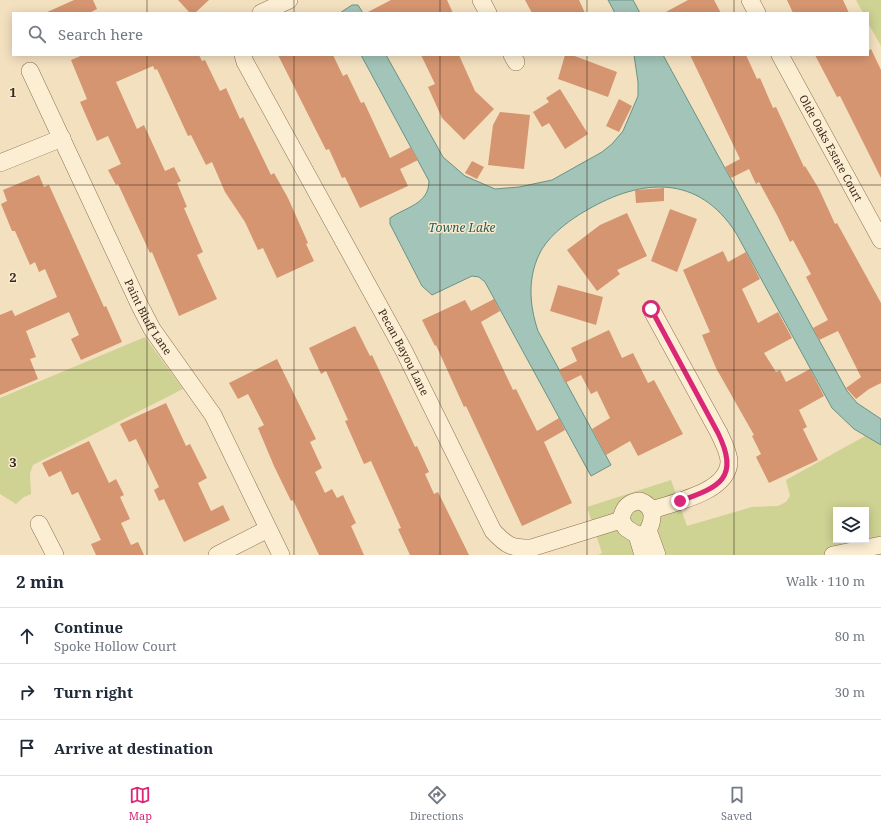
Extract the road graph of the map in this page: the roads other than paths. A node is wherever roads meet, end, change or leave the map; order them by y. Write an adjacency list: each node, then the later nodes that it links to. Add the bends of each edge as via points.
1 (289, 0): 4 (street)
2 (481, 0): 5 (street)
3 (750, 0): 6 (street)
4 (263, 12)
5 (487, 12)
6 (756, 12)
7 (243, 56): 15 (street, Pecan Bayou Lane, via 404,351 493,531 505,544 516,548 531,548)
8 (781, 56): 12 (street, Olde Oaks Estate Court)
9 (30, 71): 10 (street, Paint Bluff Lane)
10 (62, 138): 11 (street); 17 (street, Paint Bluff Lane, via 152,329 213,415)
11 (0, 163)
12 (881, 240)
13 (651, 309): 14 (street, via 726,449 729,462 726,474 716,486)
14 (652, 510): 15 (street, via 648,504 633,502 626,506); 18 (street, via 652,520)
15 (621, 520): 18 (street, via 626,528)
16 (39, 524): 20 (street)
17 (268, 529): 21 (street); 22 (street, Paint Bluff Lane)
18 (642, 533): 23 (street); 24 (street)
19 (881, 545): 25 (street)
20 (55, 555)
21 (217, 555)
22 (281, 555)
23 (643, 555)
24 (657, 555)
25 (833, 555)

